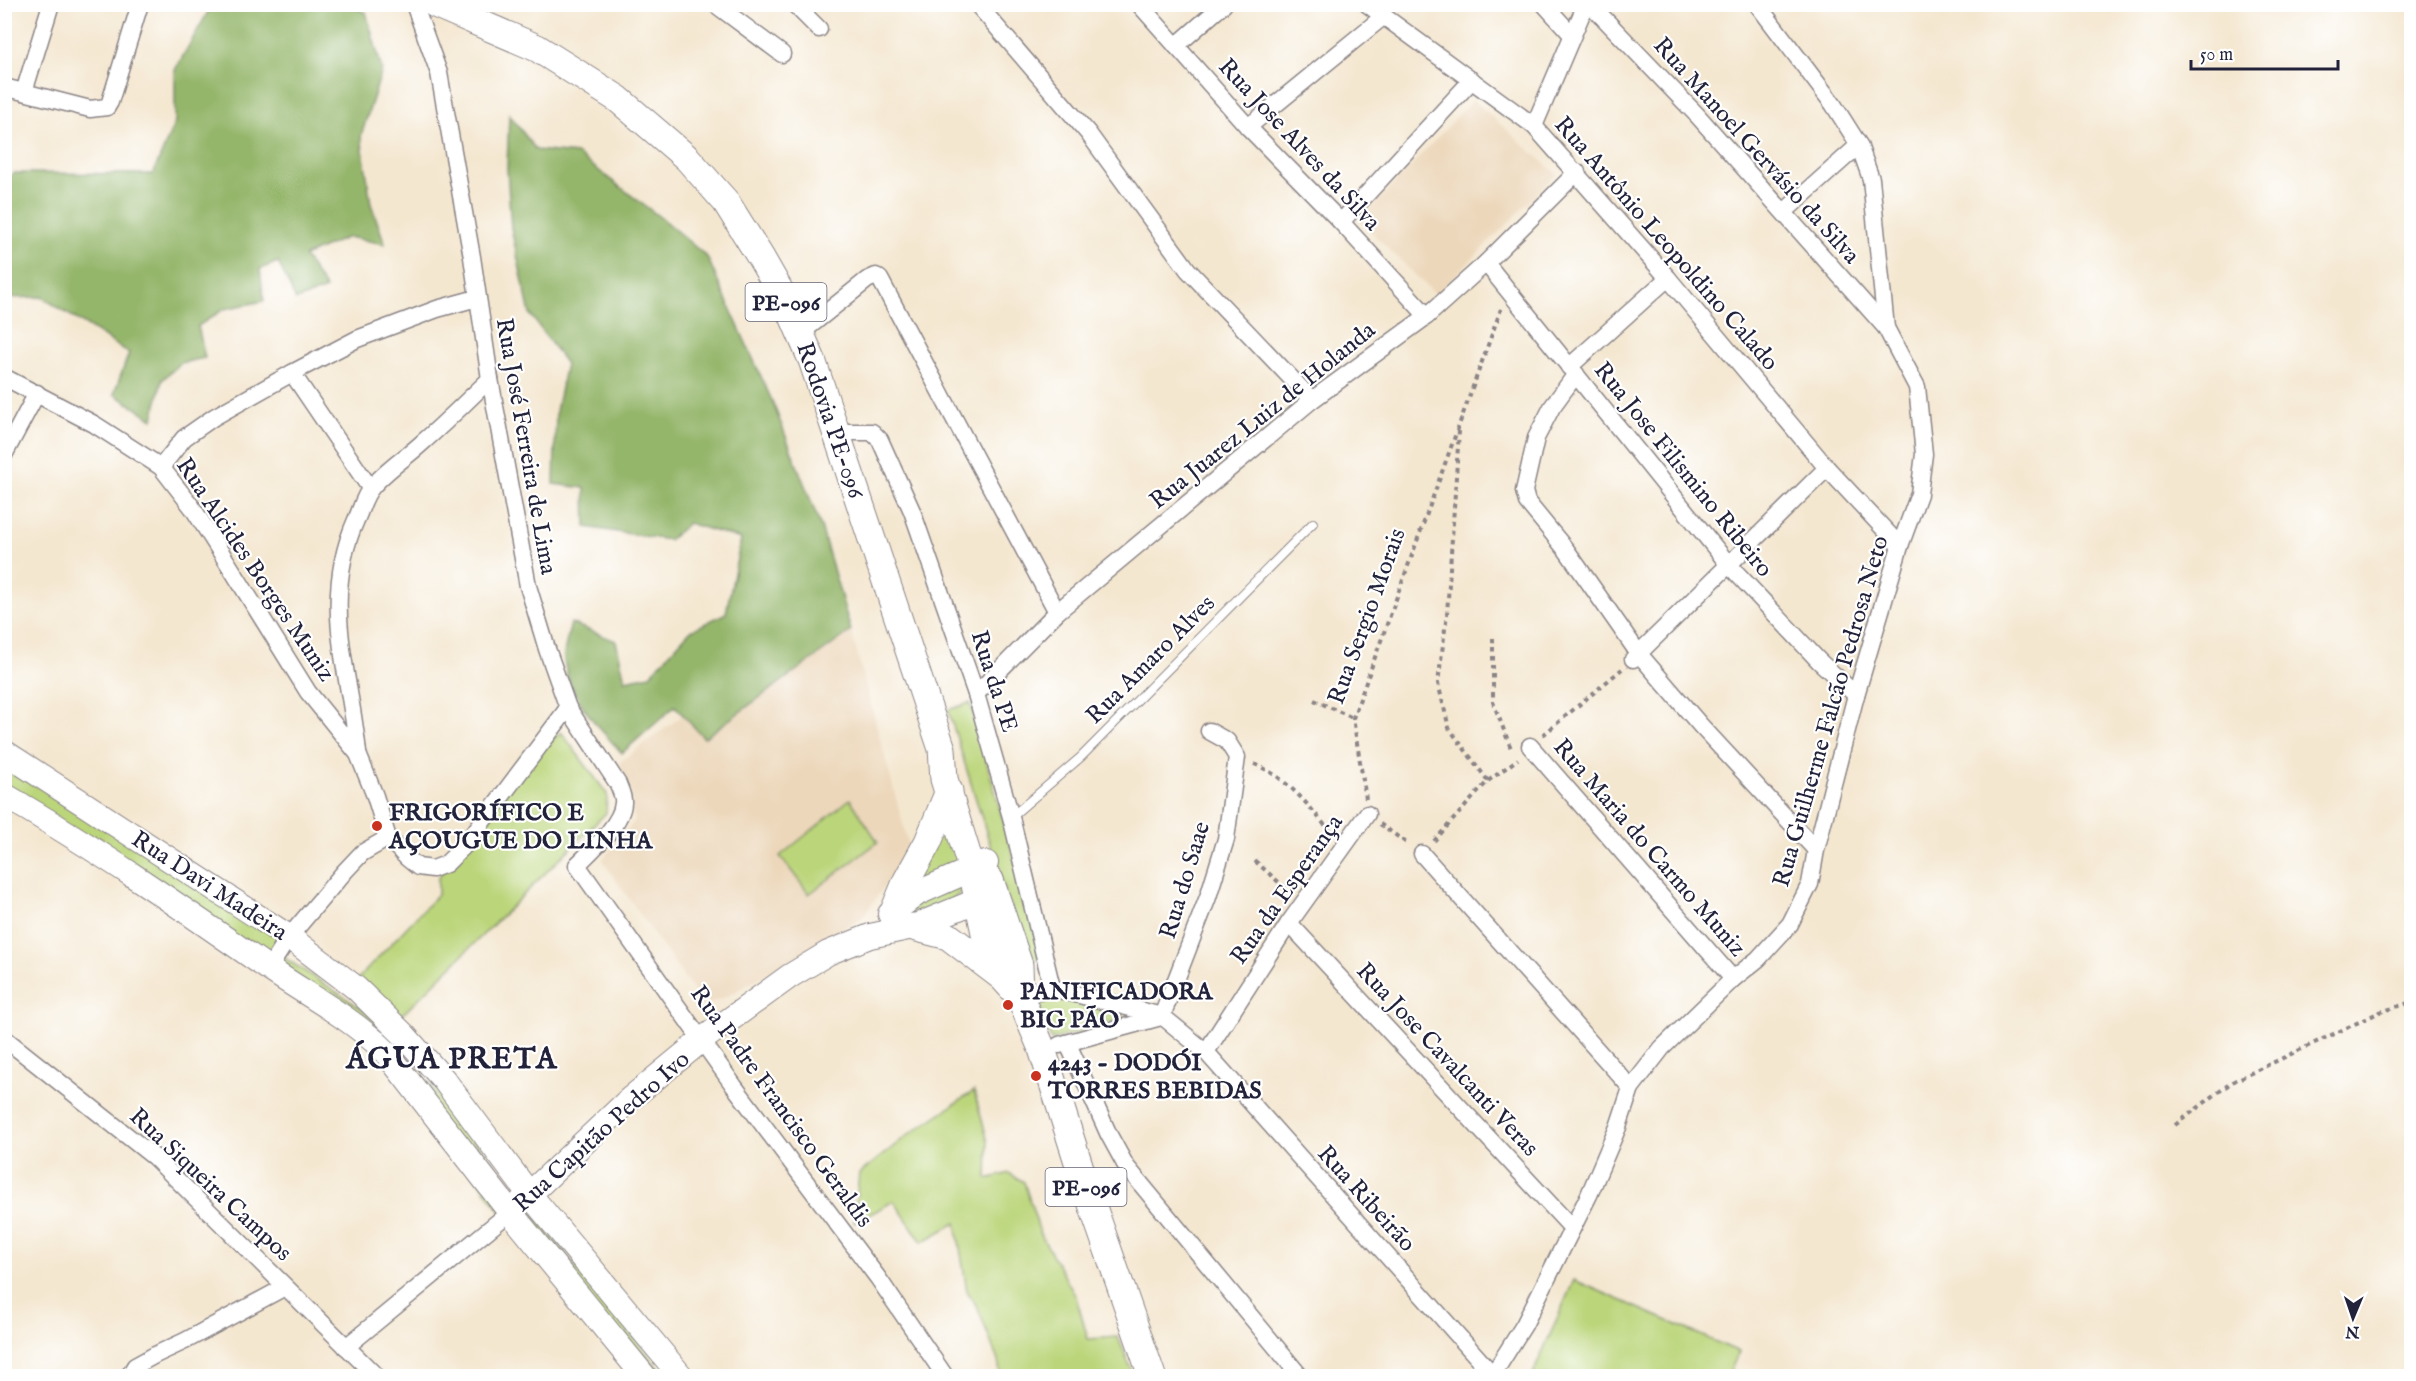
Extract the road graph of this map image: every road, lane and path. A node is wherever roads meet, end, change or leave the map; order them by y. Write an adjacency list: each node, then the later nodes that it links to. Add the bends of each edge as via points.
1 (51, 4): 21 (street)
2 (140, 4): 21 (street, via 110,102 102,109)
3 (414, 4): 31 (street, Rua José Ferreira de Lima, via 439,73)
4 (435, 4): 34 (main road, Rodovia PE-096 / PE-096, via 537,48 618,99 687,158 726,202)
5 (715, 4): 18 (street)
6 (794, 4): 15 (street)
7 (977, 4): 40 (street, via 1088,133 1188,270)
8 (1139, 4): 17 (street, Rua Jose Alves da Silva)
9 (1224, 4): 17 (street)
10 (1367, 4): 14 (street, Rua Antônio Leopoldino Calado)
11 (1544, 4): 16 (street)
12 (1588, 4): 16 (street); 26 (street, Rua Manoel Gervásio da Silva, via 1697,115)
13 (1757, 4): 24 (street, Rua Guilherme Falcão Pedrosa Neto)
14 (1384, 16): 19 (street, Rua Antônio Leopoldino Calado); 23 (street)
15 (819, 29)
16 (1572, 35): 22 (street)
17 (1176, 46): 23 (street, Rua Jose Alves da Silva)
18 (782, 54)
19 (1472, 80): 22 (street, Rua Antônio Leopoldino Calado); 27 (street)
20 (4, 87): 21 (street)
21 (24, 92)
22 (1534, 126): 25 (street, Rua Antônio Leopoldino Calado)
23 (1248, 127): 27 (street, Rua Jose Alves da Silva)
24 (1859, 145): 26 (street); 33 (street, Rua Guilherme Falcão Pedrosa Neto, via 1871,178)
25 (1577, 172): 28 (street, Rua Juarez Luiz de Holanda); 29 (street, Rua Antônio Leopoldino Calado)
26 (1784, 212): 33 (street, Rua Manoel Gervásio da Silva)
27 (1341, 222): 32 (street, Rua Jose Alves da Silva)
28 (1486, 263): 30 (street, Rua Jose Filismino Ribeiro); 32 (street, Rua Juarez Luiz de Holanda)
29 (1668, 278): 35 (street); 45 (street, Rua Antônio Leopoldino Calado)
30 (1500, 281): 35 (street, Rua Jose Filismino Ribeiro); 41 (path, Rua Sergio Morais, via 1501,312)
31 (477, 298): 36 (street, via 357,339); 38 (street, Rua José Ferreira de Lima)
32 (1427, 316): 40 (street, Rua Juarez Luiz de Holanda)
33 (1886, 328): 48 (street, Rua Guilherme Falcão Pedrosa Neto, via 1917,387 1924,454 1919,494)
34 (801, 333): 42 (main road, Rodovia PE-096 / PE-096); 50 (street, via 867,280 876,276 880,279)
35 (1572, 370): 49 (street, Rua Jose Filismino Ribeiro); 52 (street, via 1536,438 1524,491 1527,502 1567,551)
36 (292, 373): 44 (street, via 184,438); 46 (street)
37 (4, 377): 39 (street, Rua Alcides Borges Muniz)
38 (490, 380): 46 (street); 56 (street, Rua José Ferreira de Lima, via 528,586)
39 (37, 393): 43 (street); 44 (street, Rua Alcides Borges Muniz)
40 (1312, 400): 50 (street, Rua Juarez Luiz de Holanda)
41 (1460, 427): 57 (path, Rua Sergio Morais); 65 (path, via 1447,614 1438,683 1449,728)
42 (837, 432): 53 (street, Rua da PE, via 872,432 880,440 912,511); 60 (main road, Rodovia PE-096 / PE-096)
43 (4, 455)
44 (161, 467): 62 (street, Rua Alcides Borges Muniz, via 192,507 308,692)
45 (1827, 468): 48 (street, Rua Antônio Leopoldino Calado); 49 (street)
46 (370, 488): 62 (street, via 352,529 337,590)
47 (1313, 523): 69 (lane, Rua Amaro Alves, via 1081,757)
48 (1900, 546): 54 (street, Rua Guilherme Falcão Pedrosa Neto)
49 (1729, 565): 52 (street); 54 (street, Rua Jose Filismino Ribeiro)
50 (1057, 612): 53 (street, Rua Juarez Luiz de Holanda)
51 (1493, 638): 64 (path, via 1493,702)
52 (1636, 656): 72 (street)
53 (976, 694): 69 (street, Rua da PE)
54 (1856, 695): 72 (street, Rua Guilherme Falcão Pedrosa Neto)
55 (1314, 700): 57 (path)
56 (568, 708): 70 (street, via 447,864 433,869 418,867); 75 (street, Rua José Ferreira de Lima, via 618,784 623,805 605,836)
57 (1353, 718): 68 (path, Rua Sergio Morais)
58 (1209, 731): 63 (street, via 1227,741)
59 (1530, 746): 83 (street, Rua Maria do Carmo Muniz)
60 (942, 749): 66 (main road, PE-096); 76 (main road, PE-096, via 963,774)
61 (4, 752): 81 (main road, Rua Davi Madeira)
62 (358, 754): 70 (street)
63 (1237, 758): 71 (path, via 1267,769 1308,805); 87 (street, Rua do Saae, via 1226,839)
64 (1516, 762)
65 (1488, 781)
66 (949, 791): 76 (main road, PE-096); 79 (main road, via 907,880)
67 (4, 795): 82 (main road, Rua Davi Madeira, via 160,891)
68 (1368, 814): 71 (street, Rua da Esperança); 73 (path)
69 (1011, 817): 85 (street, Rua da PE)
70 (388, 838): 81 (street, via 362,853)
71 (1344, 848): 78 (street, Rua da Esperança)
72 (1816, 850): 83 (street, Rua Guilherme Falcão Pedrosa Neto, via 1810,884 1790,924)
73 (1422, 854): 92 (street)
74 (1255, 861): 78 (path)
75 (577, 865): 89 (street, Rua Padre Francisco Geraldis)
76 (979, 866): 77 (main road, PE-096); 79 (main road, Rua Capitão Pedro Ivo, via 928,887)
77 (985, 896): 79 (main road, Rua Capitão Pedro Ivo); 84 (main road, PE-096, via 985,933)
78 (1303, 903): 80 (street, Rua da Esperança)
79 (904, 918): 84 (main road, via 948,936); 89 (main road, Rua Capitão Pedro Ivo, via 828,953)
80 (1289, 923): 91 (street, Rua da Esperança); 96 (street, Rua Jose Cavalcanti Veras)
81 (289, 937): 82 (street); 94 (main road, Rua Davi Madeira, via 356,988 404,1034 444,1080)
82 (269, 968): 95 (main road, Rua Davi Madeira, via 366,1032 384,1050)
83 (1733, 979): 92 (street, Rua Guilherme Falcão Pedrosa Neto, via 1662,1048)
84 (1012, 988): 85 (street); 90 (main road, PE-096)
85 (1052, 988): 87 (street)
86 (2412, 1002): 93 (path, via 2380,1012 2232,1082)
87 (1162, 1016): 90 (street); 91 (street, Rua Ribeirão)
88 (4, 1038): 97 (street, Rua Siqueira Campos, via 154,1157)
89 (703, 1039): 94 (main road, Rua Capitão Pedro Ivo, via 630,1099); 105 (street, Rua Padre Francisco Geraldis, via 878,1278)
90 (1055, 1046): 99 (main road, PE-096, via 1086,1187); 106 (street, via 1126,1166)
91 (1206, 1052): 100 (street, Rua Ribeirão)
92 (1631, 1088): 96 (street, Rua Guilherme Falcão Pedrosa Neto, via 1610,1146)
93 (2175, 1125)
94 (530, 1195): 95 (main road, Rua Capitão Pedro Ivo); 104 (main road, Rua Davi Madeira)
95 (510, 1212): 98 (street, Rua Capitão Pedro Ivo); 103 (main road, Rua Davi Madeira)
96 (1572, 1228): 100 (street, Rua Guilherme Falcão Pedrosa Neto, via 1524,1325)
97 (285, 1287): 98 (street, Rua Siqueira Campos); 101 (street, via 135,1366)
98 (346, 1347): 102 (street, Rua Siqueira Campos)
99 (1153, 1374)
100 (1492, 1376)
101 (129, 1377)
102 (376, 1377)
103 (644, 1377)
104 (681, 1377)
105 (945, 1377)
106 (1300, 1377)

